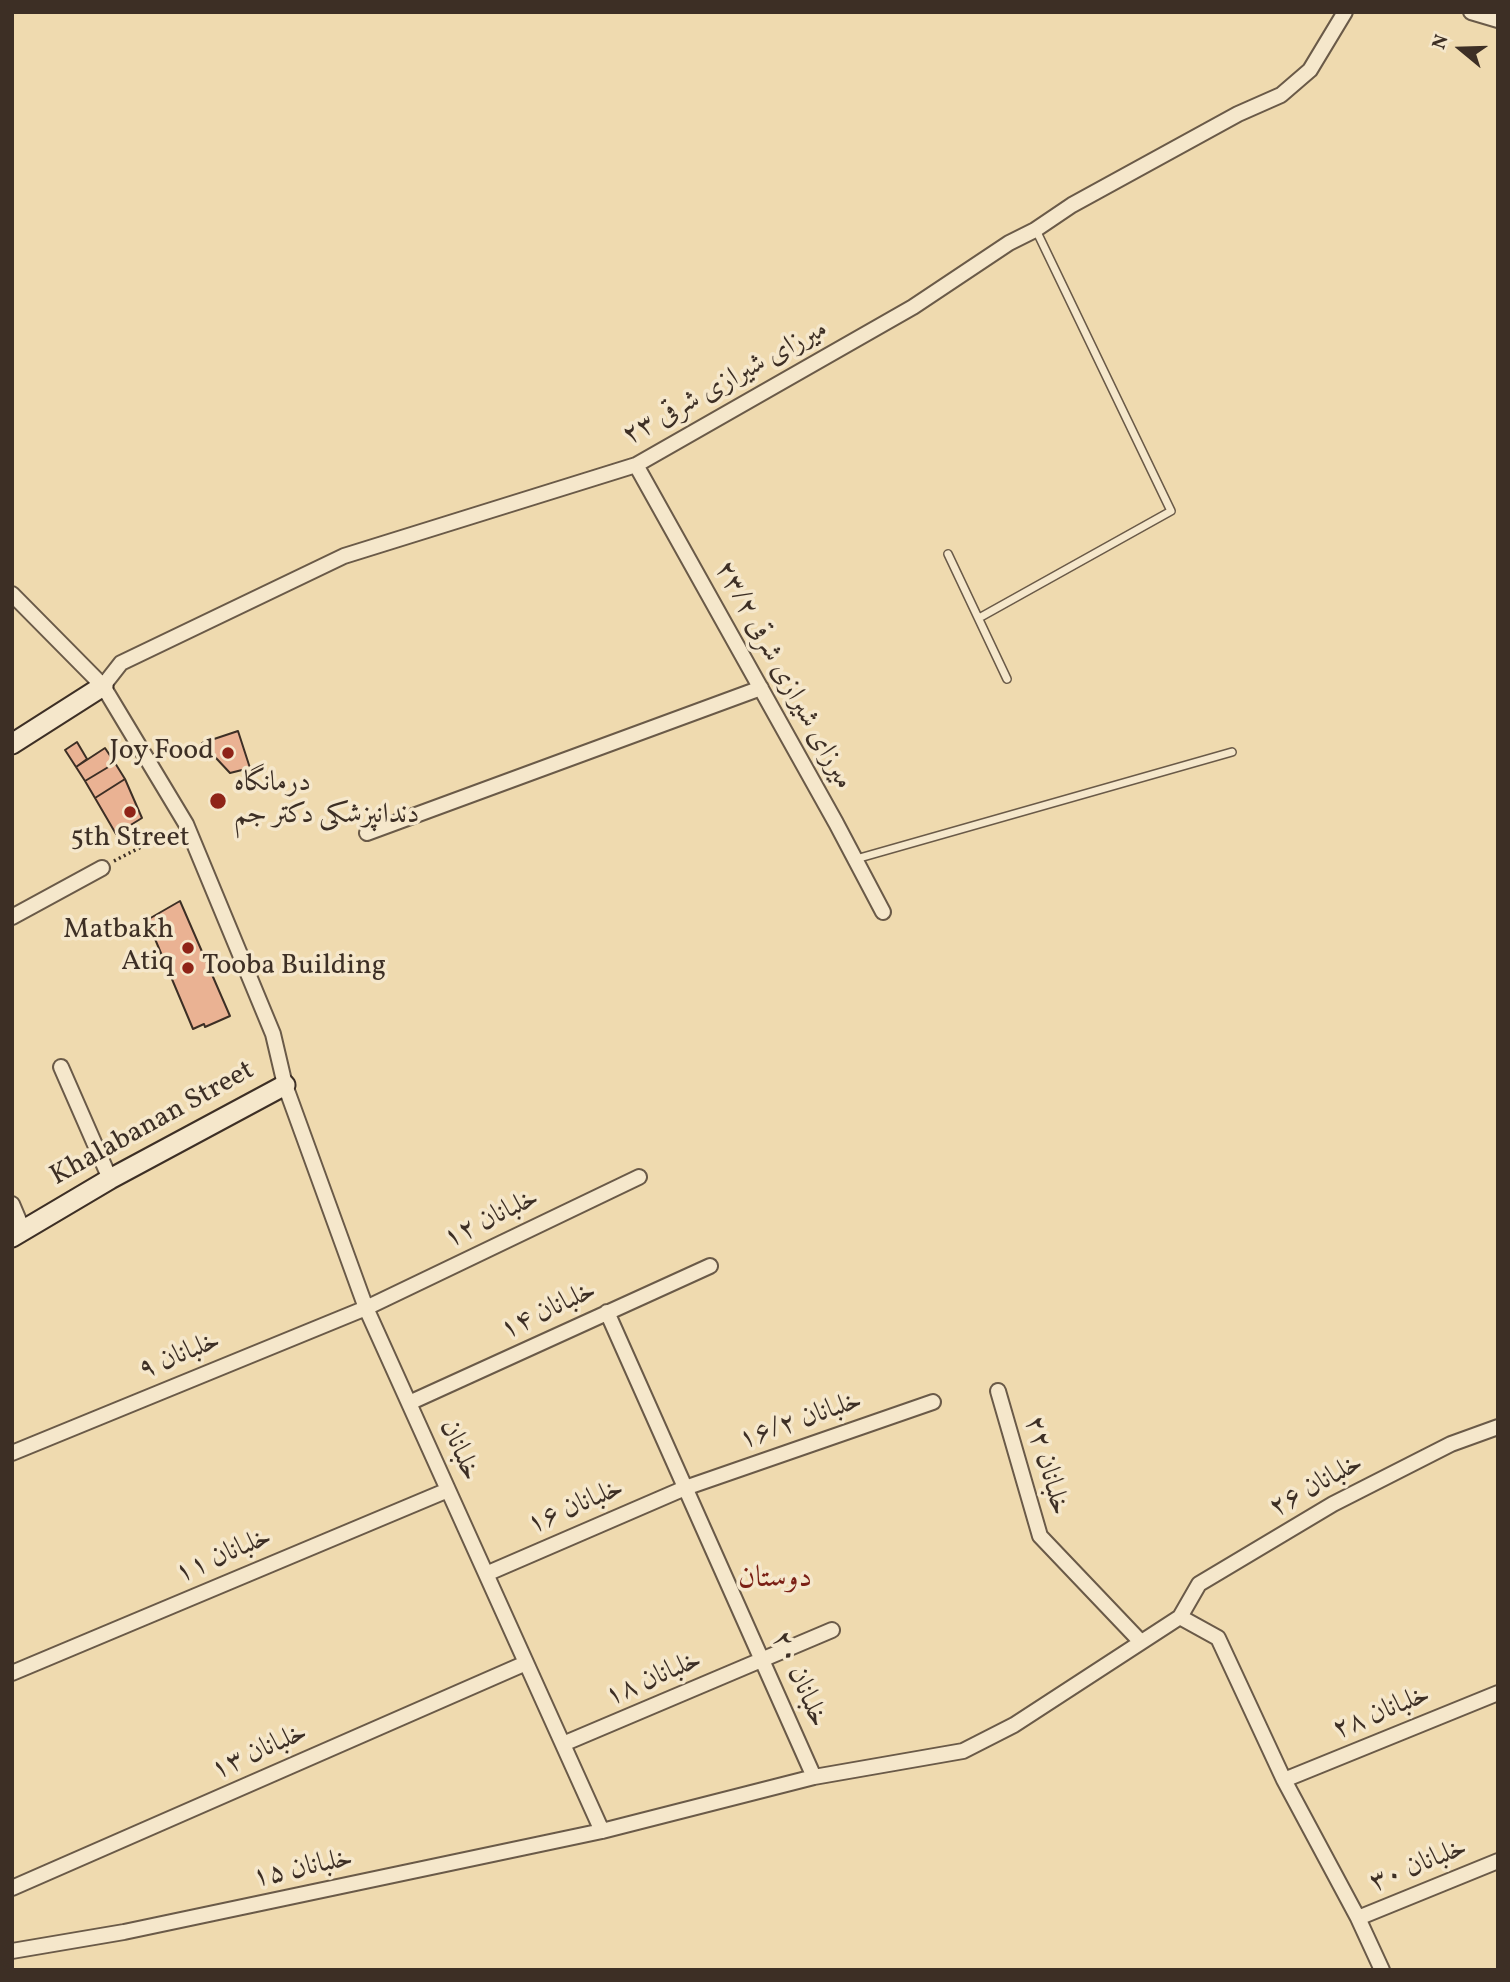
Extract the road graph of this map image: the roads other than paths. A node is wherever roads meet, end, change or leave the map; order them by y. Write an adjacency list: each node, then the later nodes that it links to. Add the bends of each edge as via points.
1 (1330, 12): 5 (street)
2 (1345, 12): 5 (street, ۲۳ میرزای شیرازی شرقی)
3 (1471, 12): 4 (street)
4 (1498, 20)
5 (1328, 38): 6 (street, ۲۳ میرزای شیرازی شرقی, via 1310,70 1281,95 1202,133)
6 (1035, 230): 7 (street, ۲۳ میرزای شیرازی شرقی, via 913,307); 10 (lane, via 1171,511)
7 (636, 465): 12 (street, ۲۳ میرزای شیرازی شرقی, via 344,556 121,663); 13 (street, ۲۳/۲ میرزای شیرازی شرقی)
8 (948, 554): 10 (lane)
9 (12, 594): 12 (street, خلبانان)
10 (979, 618): 11 (lane)
11 (1007, 679)
12 (103, 686): 14 (street); 22 (street, خلبانان, via 186,824 273,1034)
13 (761, 688): 16 (street); 17 (street, ۲۳/۲ میرزای شیرازی شرقی)
14 (12, 744)
15 (1232, 752): 17 (lane)
16 (367, 833)
17 (856, 859): 19 (street, ۲۳/۲ میرزای شیرازی شرقی)
18 (102, 868): 20 (street)
19 (883, 912)
20 (12, 916)
21 (61, 1067): 24 (street)
22 (285, 1085): 24 (street, Khalabanan Street); 28 (street, خلبانان)
23 (639, 1177): 28 (street, ۱۲ خلبانان)
24 (110, 1179): 26 (street, Khalabanan Street)
25 (12, 1204): 26 (street)
26 (18, 1233)
27 (710, 1266): 29 (street, ۱۴ خلبانان)
28 (366, 1308): 32 (street, خلبانان); 34 (street, ۹ خلبانان)
29 (607, 1312): 32 (street, ۱۴ خلبانان); 35 (street, ۲۰ خلبانان)
30 (998, 1391): 40 (street, ۲۲ خلبانان, via 1040,1536)
31 (933, 1402): 35 (street, ۱۶/۲ خلبانان)
32 (409, 1403): 36 (street, خلبانان)
33 (1498, 1427): 38 (street, ۲۶ خلبانان, via 1451,1444 1322,1510 1199,1584)
34 (12, 1453)
35 (685, 1488): 37 (street, ۱۶ خلبانان); 41 (street, ۲۰ خلبانان)
36 (449, 1490): 37 (street, خلبانان); 43 (street, ۱۱ خلبانان)
37 (486, 1574): 42 (street, خلبانان)
38 (1180, 1617): 40 (street, ۱۵ خلبانان); 47 (street, via 1218,1638)
39 (832, 1630): 41 (street, ۱۸ خلبانان)
40 (1140, 1641): 46 (street, ۱۵ خلبانان, via 1014,1725 963,1751)
41 (764, 1661): 45 (street, ۱۸ خلبانان); 46 (street, ۲۰ خلبانان)
42 (526, 1663): 45 (street, خلبانان); 50 (street, ۱۳ خلبانان)
43 (16, 1672)
44 (1496, 1697): 47 (street, ۲۸ خلبانان)
45 (563, 1744): 48 (street, خلبانان)
46 (814, 1777): 48 (street, ۱۵ خلبانان)
47 (1284, 1780): 51 (street)
48 (602, 1831): 52 (street, ۱۵ خلبانان, via 124,1932)
49 (1498, 1861): 51 (street, ۳۰ خلبانان)
50 (12, 1888)
51 (1358, 1918): 53 (street)
52 (12, 1951)
53 (1382, 1970)

